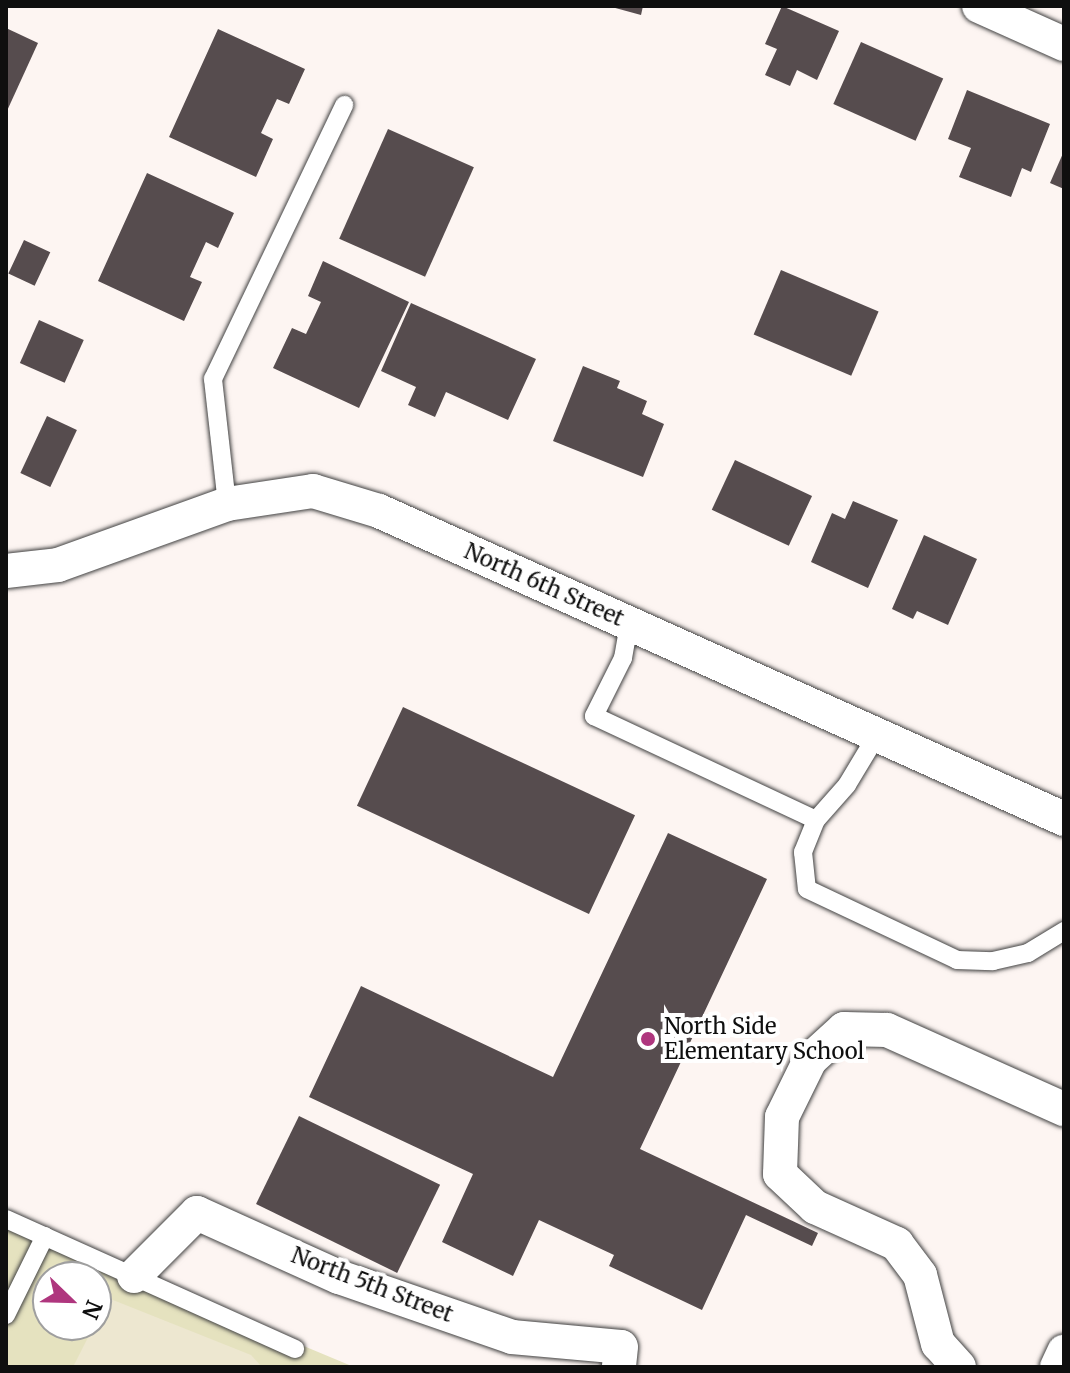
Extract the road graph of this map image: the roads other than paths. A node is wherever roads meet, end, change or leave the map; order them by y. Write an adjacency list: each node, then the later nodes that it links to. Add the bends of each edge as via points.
1 (979, 6): 2 (street)
2 (1064, 44)
3 (344, 105): 4 (lane, via 213,379)
4 (227, 504): 5 (street, North 6th Street, via 58,565); 6 (street, North 6th Street, via 313,491 379,511)
5 (6, 571)
6 (629, 624): 7 (street, North 6th Street); 9 (lane, via 623,658 594,716)
7 (877, 735): 8 (street, North 6th Street); 9 (lane, via 847,785)
8 (1064, 819)
9 (816, 820): 10 (lane, via 803,852 807,889 826,902 957,960 993,961 1028,953)
10 (1064, 931)
11 (1064, 1109): 19 (street, via 887,1030 844,1029 810,1060 782,1117 780,1174 815,1207 897,1244 920,1275 938,1344)
12 (6, 1219): 13 (lane)
13 (45, 1236): 14 (lane); 15 (lane)
14 (134, 1276): 16 (lane); 18 (street, North 5th Street, via 197,1213 339,1277 512,1337 621,1347)
15 (6, 1315)
16 (295, 1349)
17 (1064, 1352): 20 (street)
18 (619, 1367)
19 (959, 1367)
20 (1057, 1367)

